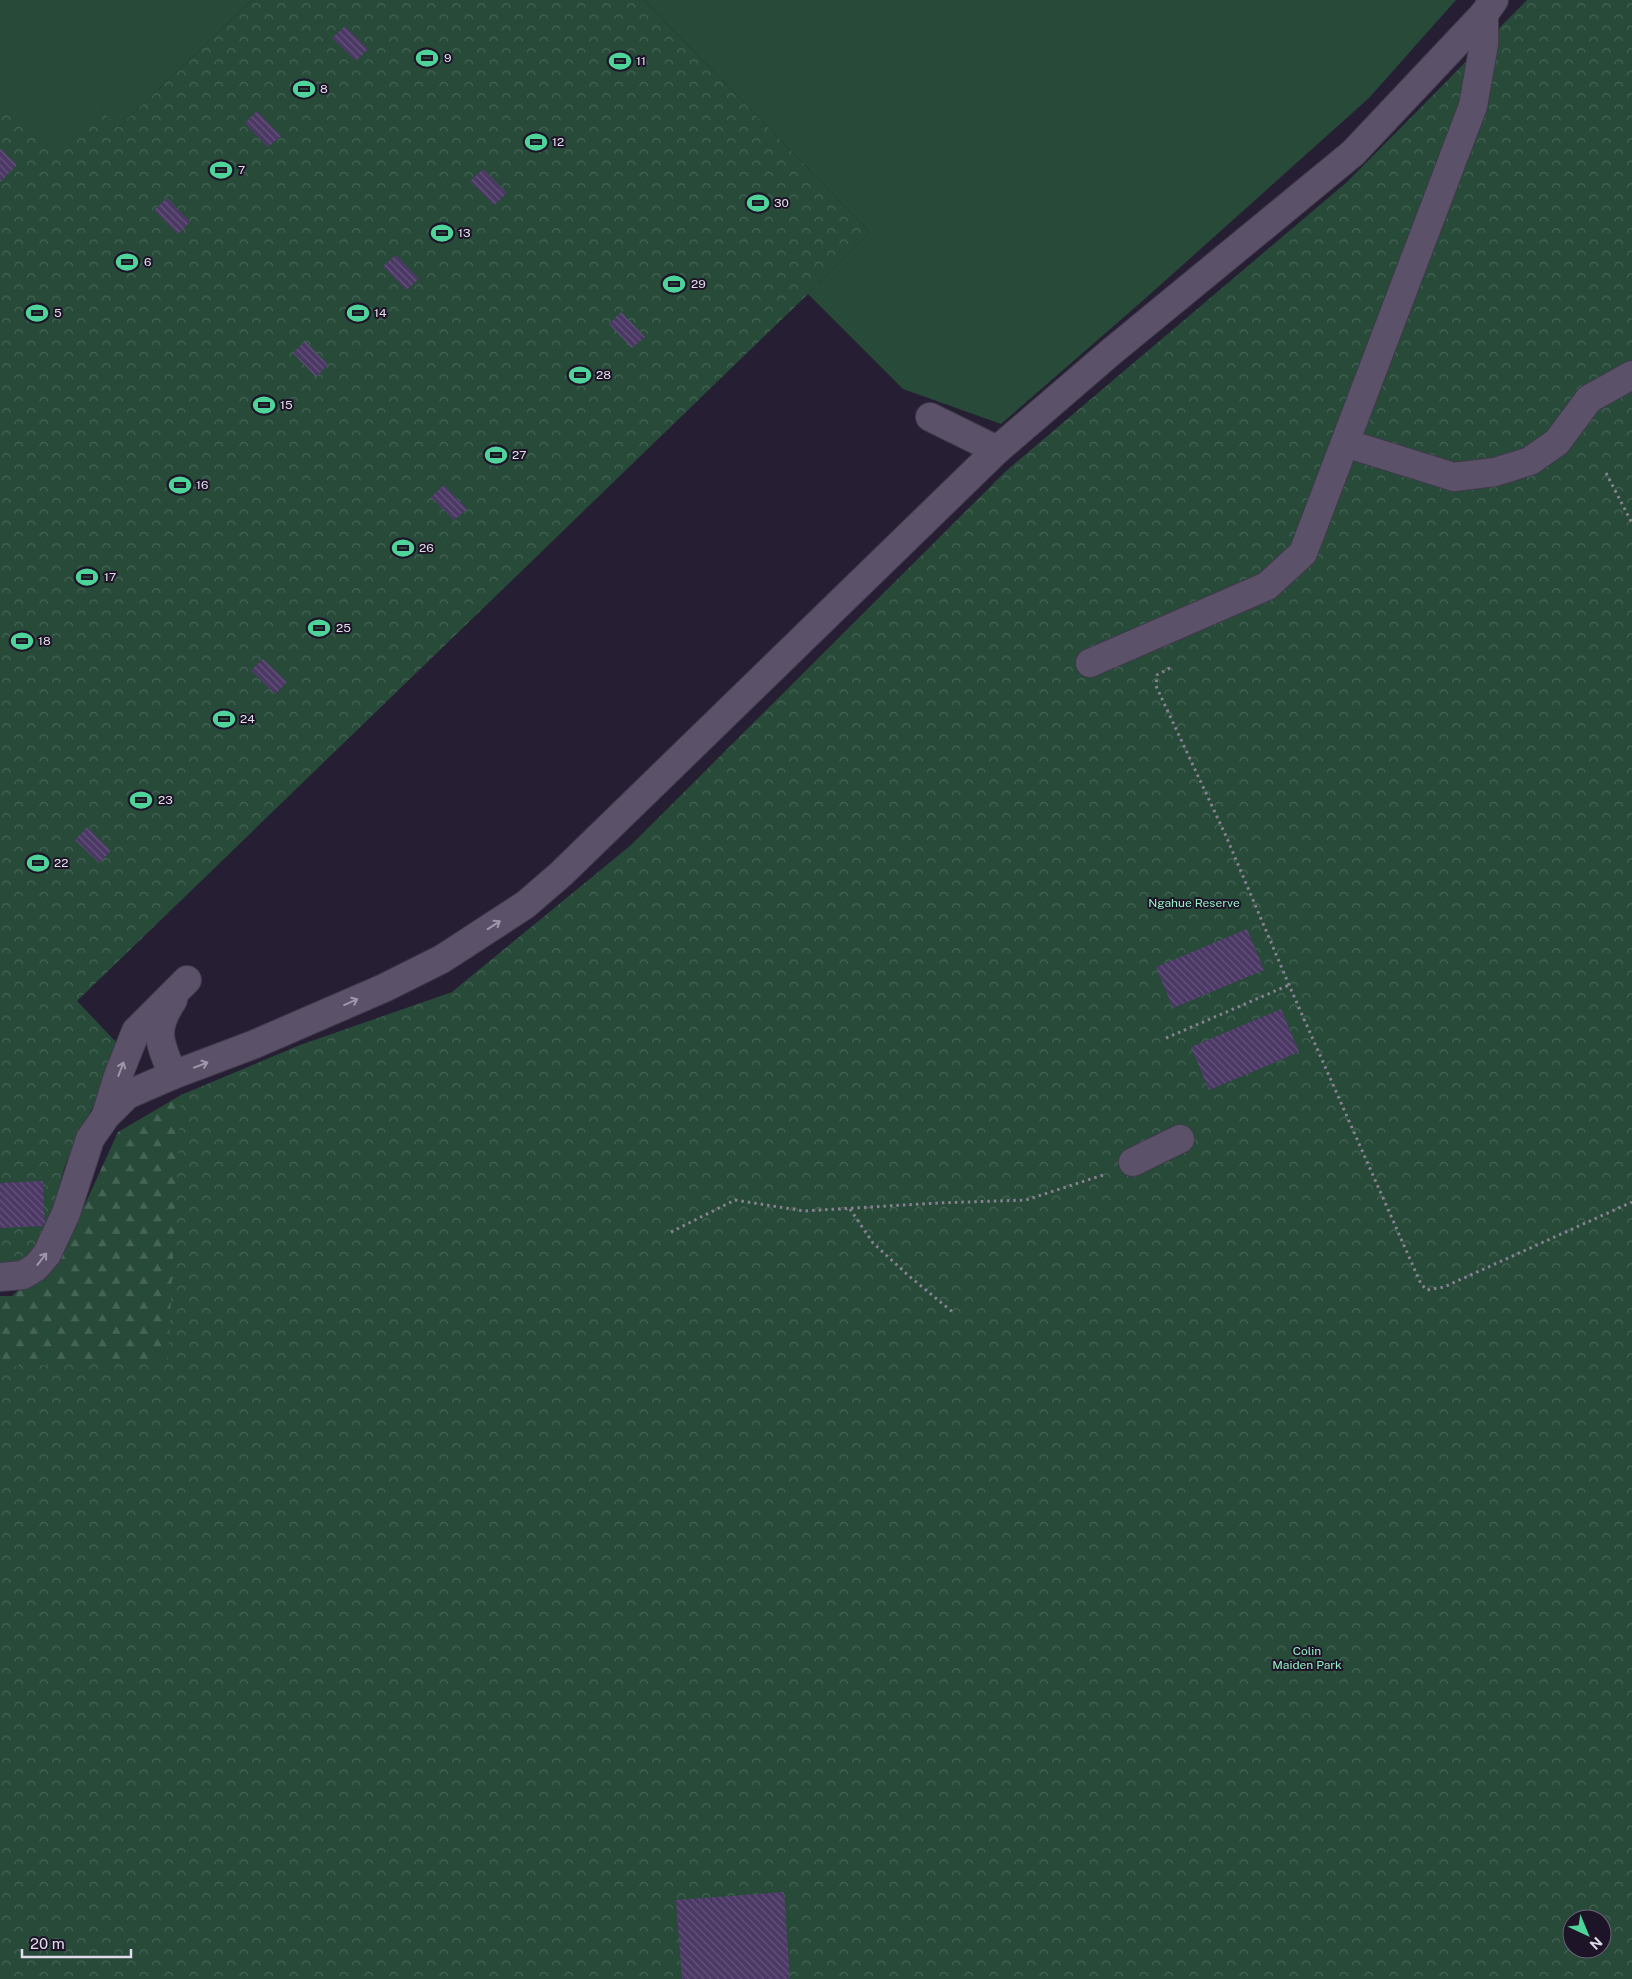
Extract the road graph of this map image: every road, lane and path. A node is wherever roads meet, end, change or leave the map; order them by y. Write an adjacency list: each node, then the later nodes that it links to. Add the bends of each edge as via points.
1 (1489, 7): 4 (lane, via 1473,106); 5 (lane, via 1354,153)
2 (1632, 374): 4 (lane, via 1589,400 1557,442 1530,461 1495,472 1454,476)
3 (930, 417): 5 (lane)
4 (1345, 443): 8 (lane, via 1304,553 1267,586)
5 (997, 450): 12 (lane, one-way to 5, via 255,1044 417,972 525,905 561,874)
6 (1606, 473): 7 (path)
7 (1632, 523)
8 (1090, 663)
9 (1170, 668): 10 (path, via 1157,675 1156,686 1226,836)
10 (1289, 985): 11 (path); 16 (path, via 1421,1284 1427,1290 1444,1287)
11 (1166, 1038)
12 (173, 1075): 13 (lane, via 127,1096); 13 (lane, one-way to 12, via 136,1031 187,980 166,1010 159,1030)
13 (106, 1116): 19 (lane, one-way to 13, via 23,1275 36,1267 47,1254 66,1213 90,1139)
14 (1180, 1139): 15 (lane)
15 (1133, 1162): 17 (path, via 1097,1178 1026,1200)
16 (1632, 1202)
17 (850, 1208): 18 (path, via 804,1211 735,1200); 20 (path, via 873,1243)
18 (671, 1232)
19 (0, 1277)
20 (956, 1314)

